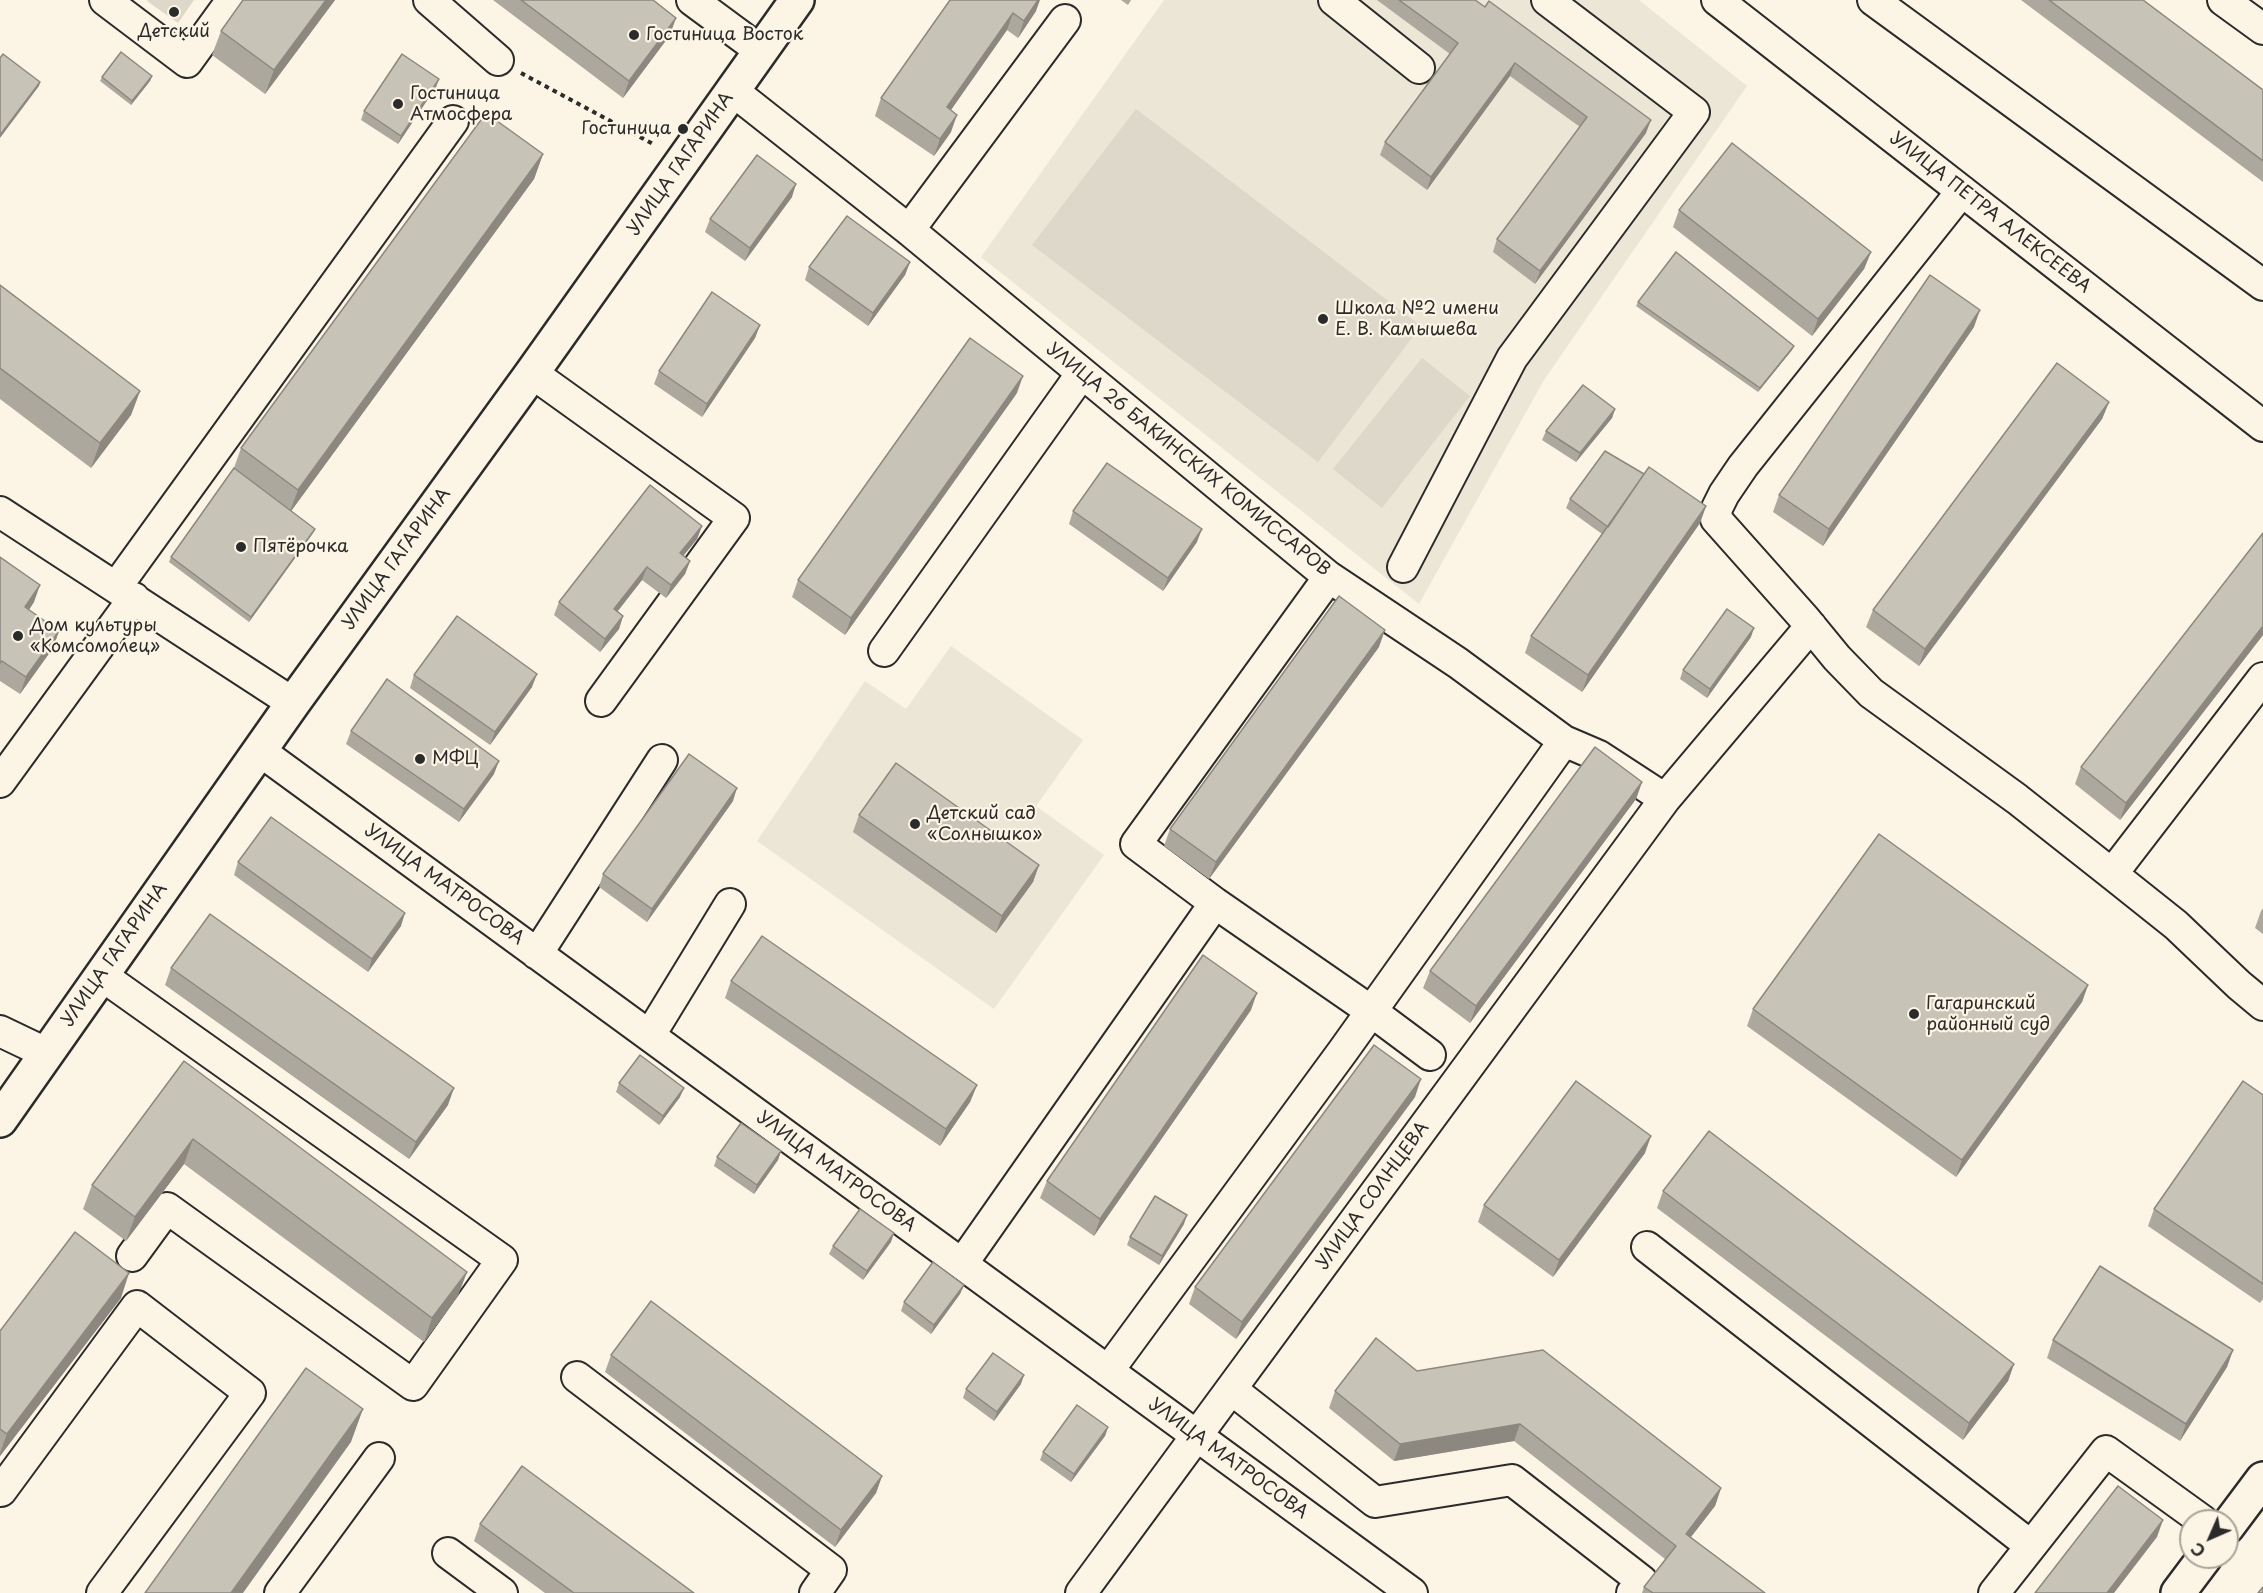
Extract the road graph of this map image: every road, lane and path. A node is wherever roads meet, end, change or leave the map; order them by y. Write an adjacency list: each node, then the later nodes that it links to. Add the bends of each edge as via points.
1 (105, 0): 2 (street, via 187,62)
2 (232, 0)
3 (429, 0): 14 (street)
4 (692, 0): 13 (street)
5 (797, 0): 13 (main road, УЛИЦА ГАГАРИНА)
6 (1334, 0): 15 (street)
7 (1547, 0): 26 (street, via 1694,112 1512,358)
8 (1718, 0): 19 (street, УЛИЦА ПЕТРА АЛЕКСЕЕВА)
9 (1873, 0): 21 (street)
10 (2223, 0): 12 (street)
11 (1065, 20): 20 (street)
12 (2263, 29)
13 (761, 51): 16 (main road, УЛИЦА ГАГАРИНА)
14 (498, 60): 18 (path)
15 (1419, 68)
16 (733, 91): 20 (street, УЛИЦА 26 БАКИНСКИХ КОМИССАРОВ); 23 (main road, УЛИЦА ГАГАРИНА)
17 (453, 121): 28 (street)
18 (655, 145)
19 (1962, 191): 24 (street, УЛИЦА ПЕТРА АЛЕКСЕЕВА); 29 (street, via 1743,466 1716,508 1716,519)
20 (909, 230): 22 (street, УЛИЦА 26 БАКИНСКИХ КОМИССАРОВ)
21 (2263, 285)
22 (1082, 373): 27 (street, УЛИЦА 26 БАКИНСКИХ КОМИССАРОВ); 30 (street)
23 (532, 374): 32 (street, via 734,518); 33 (main road, УЛИЦА ГАГАРИНА)
24 (2263, 426)
25 (0, 512): 28 (street)
26 (1403, 567)
27 (1329, 577): 34 (street, УЛИЦА 26 БАКИНСКИХ КОМИССАРОВ, via 1458,663); 40 (street, via 1136,844)
28 (125, 592): 33 (street); 37 (street)
29 (1811, 626): 38 (street, УЛИЦА СОЛНЦЕВА); 39 (street, via 1871,693)
30 (884, 651)
31 (2263, 678): 39 (street)
32 (601, 701)
33 (293, 703): 35 (main road, УЛИЦА ГАГАРИНА)
34 (1564, 741): 38 (street, УЛИЦА 26 БАКИНСКИХ КОМИССАРОВ, via 1599,756); 45 (street)
35 (260, 751): 42 (street, УЛИЦА МАТРОСОВА); 43 (main road, УЛИЦА ГАГАРИНА)
36 (662, 760): 42 (street)
37 (0, 782)
38 (1665, 799): 56 (street, УЛИЦА СОЛНЦЕВА)
39 (2112, 874): 44 (street, via 2176,925)
40 (1215, 903): 45 (street); 53 (street)
41 (730, 904): 47 (street)
42 (537, 954): 47 (street, УЛИЦА МАТРОСОВА)
43 (100, 975): 48 (main road, УЛИЦА ГАГАРИНА); 52 (street, via 502,1260 413,1385 167,1208)
44 (2263, 1005)
45 (1371, 1011): 49 (street); 54 (street)
46 (0, 1031): 48 (street)
47 (650, 1035): 53 (street, УЛИЦА МАТРОСОВА)
48 (46, 1053): 50 (main road, УЛИЦА ГАГАРИНА)
49 (1430, 1055)
50 (0, 1120)
51 (1647, 1247): 63 (street)
52 (132, 1256)
53 (962, 1264): 54 (street, УЛИЦА МАТРОСОВА)
54 (1108, 1371): 57 (street, УЛИЦА МАТРОСОВА)
55 (577, 1377): 69 (street, via 831,1570)
56 (1231, 1389): 57 (street, УЛИЦА СОЛНЦЕВА); 72 (street, via 1375,1502 1512,1480 1642,1581)
57 (1197, 1436): 70 (street, УЛИЦА СОЛНЦЕВА); 71 (street, УЛИЦА МАТРОСОВА)
58 (379, 1458): 67 (street)
59 (2263, 1479): 62 (main road)
60 (0, 1491): 66 (street, via 137,1306 250,1393)
61 (2186, 1509): 63 (street, via 2106,1451)
62 (2239, 1511)
63 (2031, 1546): 73 (street)
64 (448, 1553): 68 (street)
65 (2196, 1569): 74 (main road)
66 (102, 1593)
67 (280, 1593)
68 (502, 1593)
69 (815, 1593)
70 (1081, 1593)
71 (1412, 1593)
72 (1632, 1593)
73 (1994, 1593)
74 (2178, 1593)

